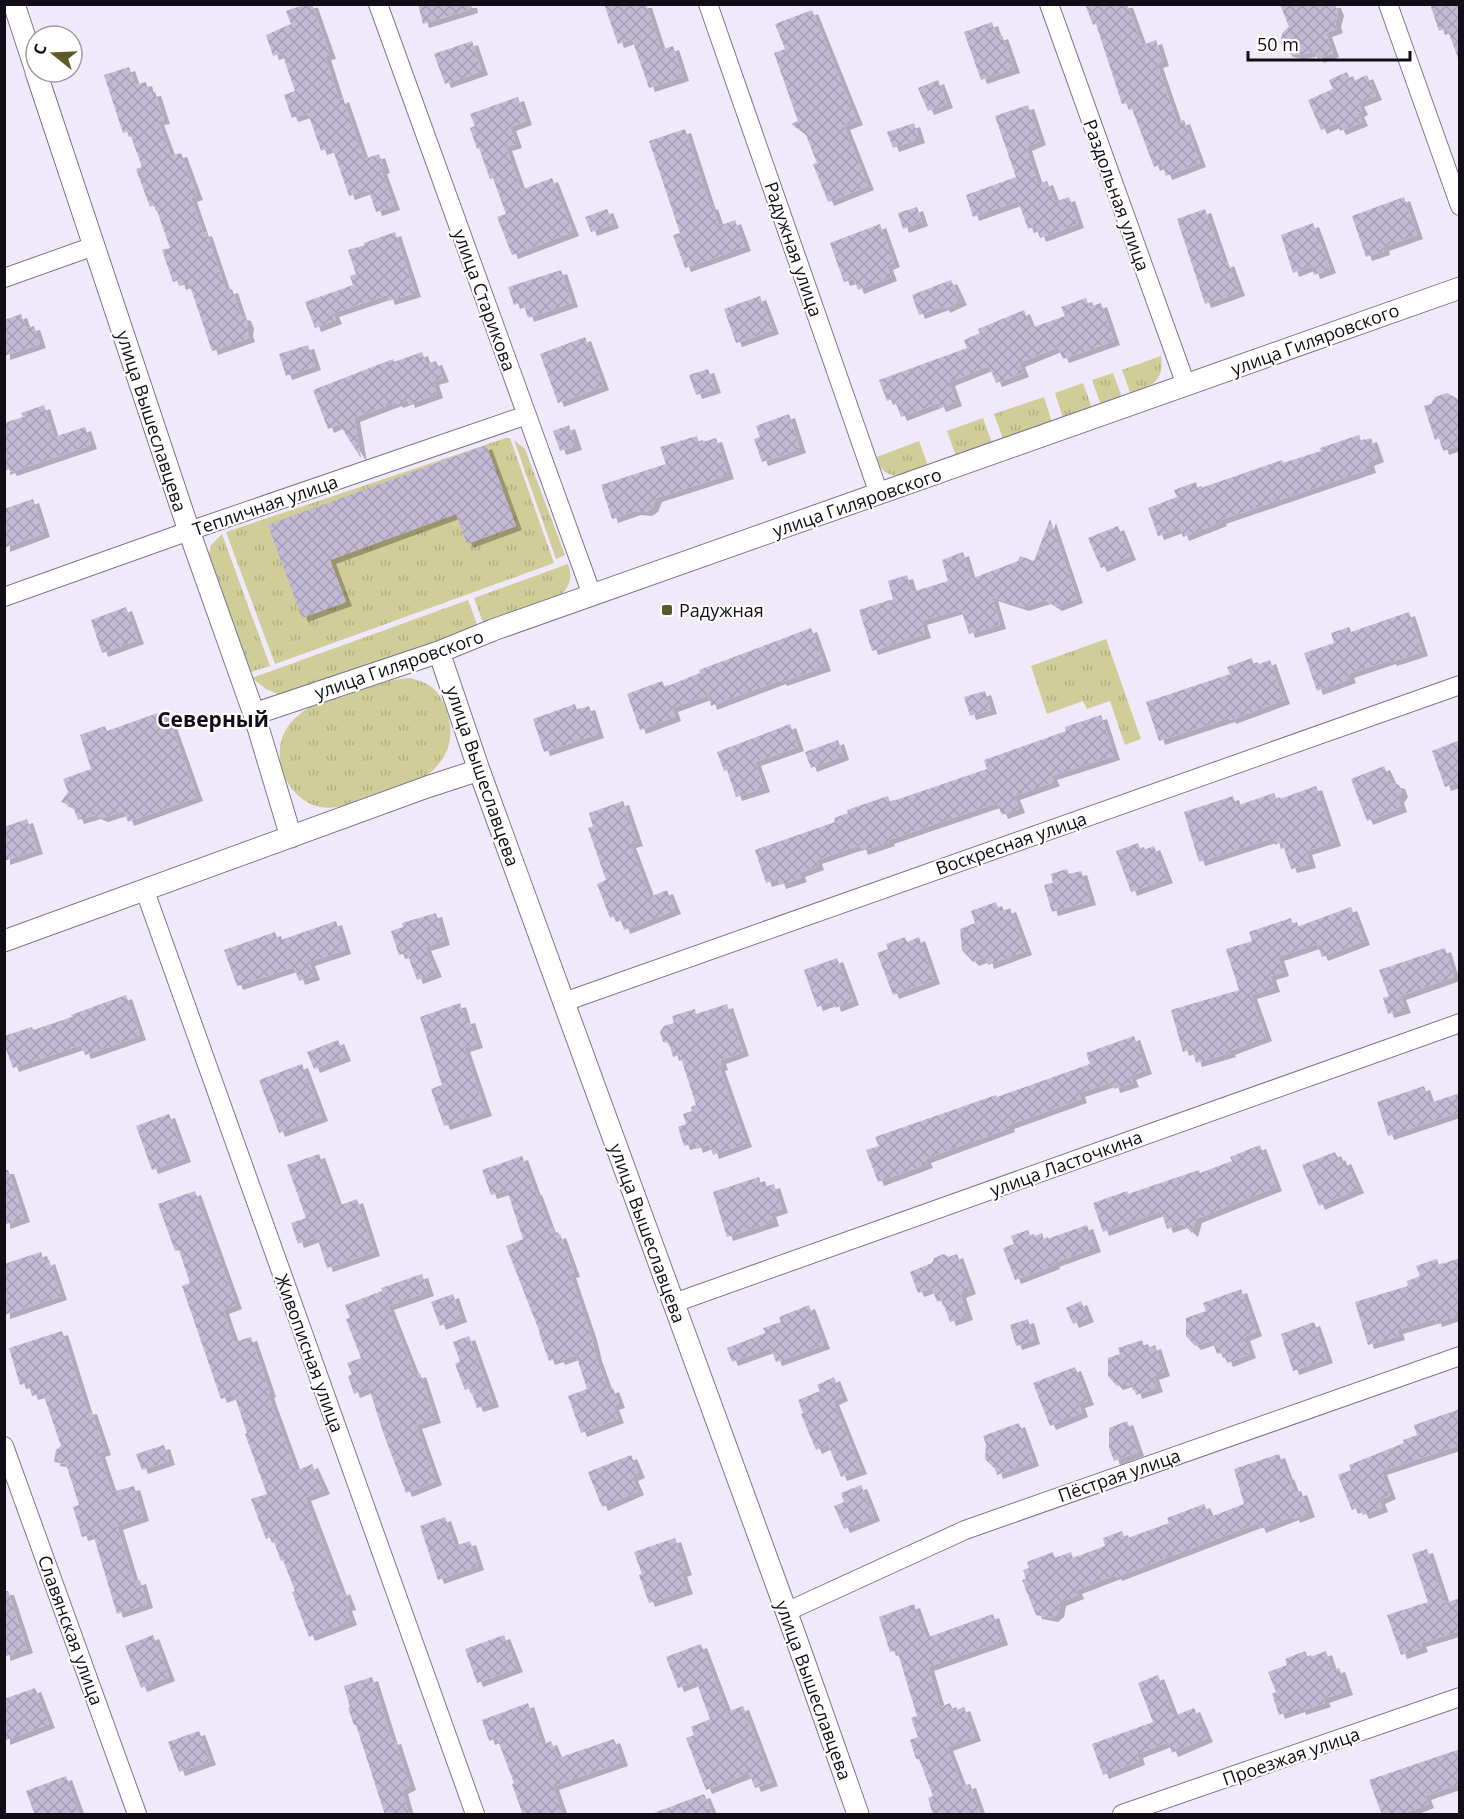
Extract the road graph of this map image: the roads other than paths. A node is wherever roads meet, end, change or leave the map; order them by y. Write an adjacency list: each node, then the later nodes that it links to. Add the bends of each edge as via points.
1 (14, 4): 6 (street, улица Вышеславцева)
2 (378, 4): 13 (street, улица Старикова)
3 (708, 4): 14 (street, Радужная улица)
4 (1049, 4): 12 (street, Раздольная улица)
5 (1388, 4): 8 (street)
6 (24, 34)
7 (40, 84): 9 (street, улица Вышеславцева)
8 (1460, 206)
9 (94, 246): 10 (street); 15 (street, улица Вышеславцева)
10 (4, 278)
11 (1460, 288): 12 (street, улица Гиляровского)
12 (1186, 385): 14 (street, улица Гиляровского)
13 (526, 415): 15 (street, Тепличная улица); 16 (street, улица Старикова)
14 (879, 494): 16 (street, улица Гиляровского)
15 (189, 531): 17 (street, Тепличная улица); 20 (street, улица Вышеславцева)
16 (592, 596): 18 (street, улица Гиляровского)
17 (4, 597)
18 (439, 652): 20 (street, улица Гиляровского); 21 (street, улица Вышеславцева)
19 (1460, 685): 25 (street, Воскресная улица)
20 (254, 714): 22 (street, улица Вышеславцева)
21 (479, 770): 22 (street); 25 (street, улица Вышеславцева)
22 (291, 837): 23 (street)
23 (145, 891): 24 (street); 33 (street, Живописная улица)
24 (4, 941)
25 (564, 1002): 27 (street, улица Вышеславцева)
26 (1460, 1023): 27 (street, улица Ласточкина)
27 (674, 1303): 30 (street, улица Вышеславцева)
28 (1460, 1356): 30 (street, Пёстрая улица, via 965,1530)
29 (4, 1446): 32 (street, Славянская улица)
30 (786, 1612): 34 (street, улица Вышеславцева)
31 (1460, 1697): 35 (street, Проезжая улица)
32 (136, 1815)
33 (475, 1815)
34 (858, 1815)
35 (1122, 1815)

